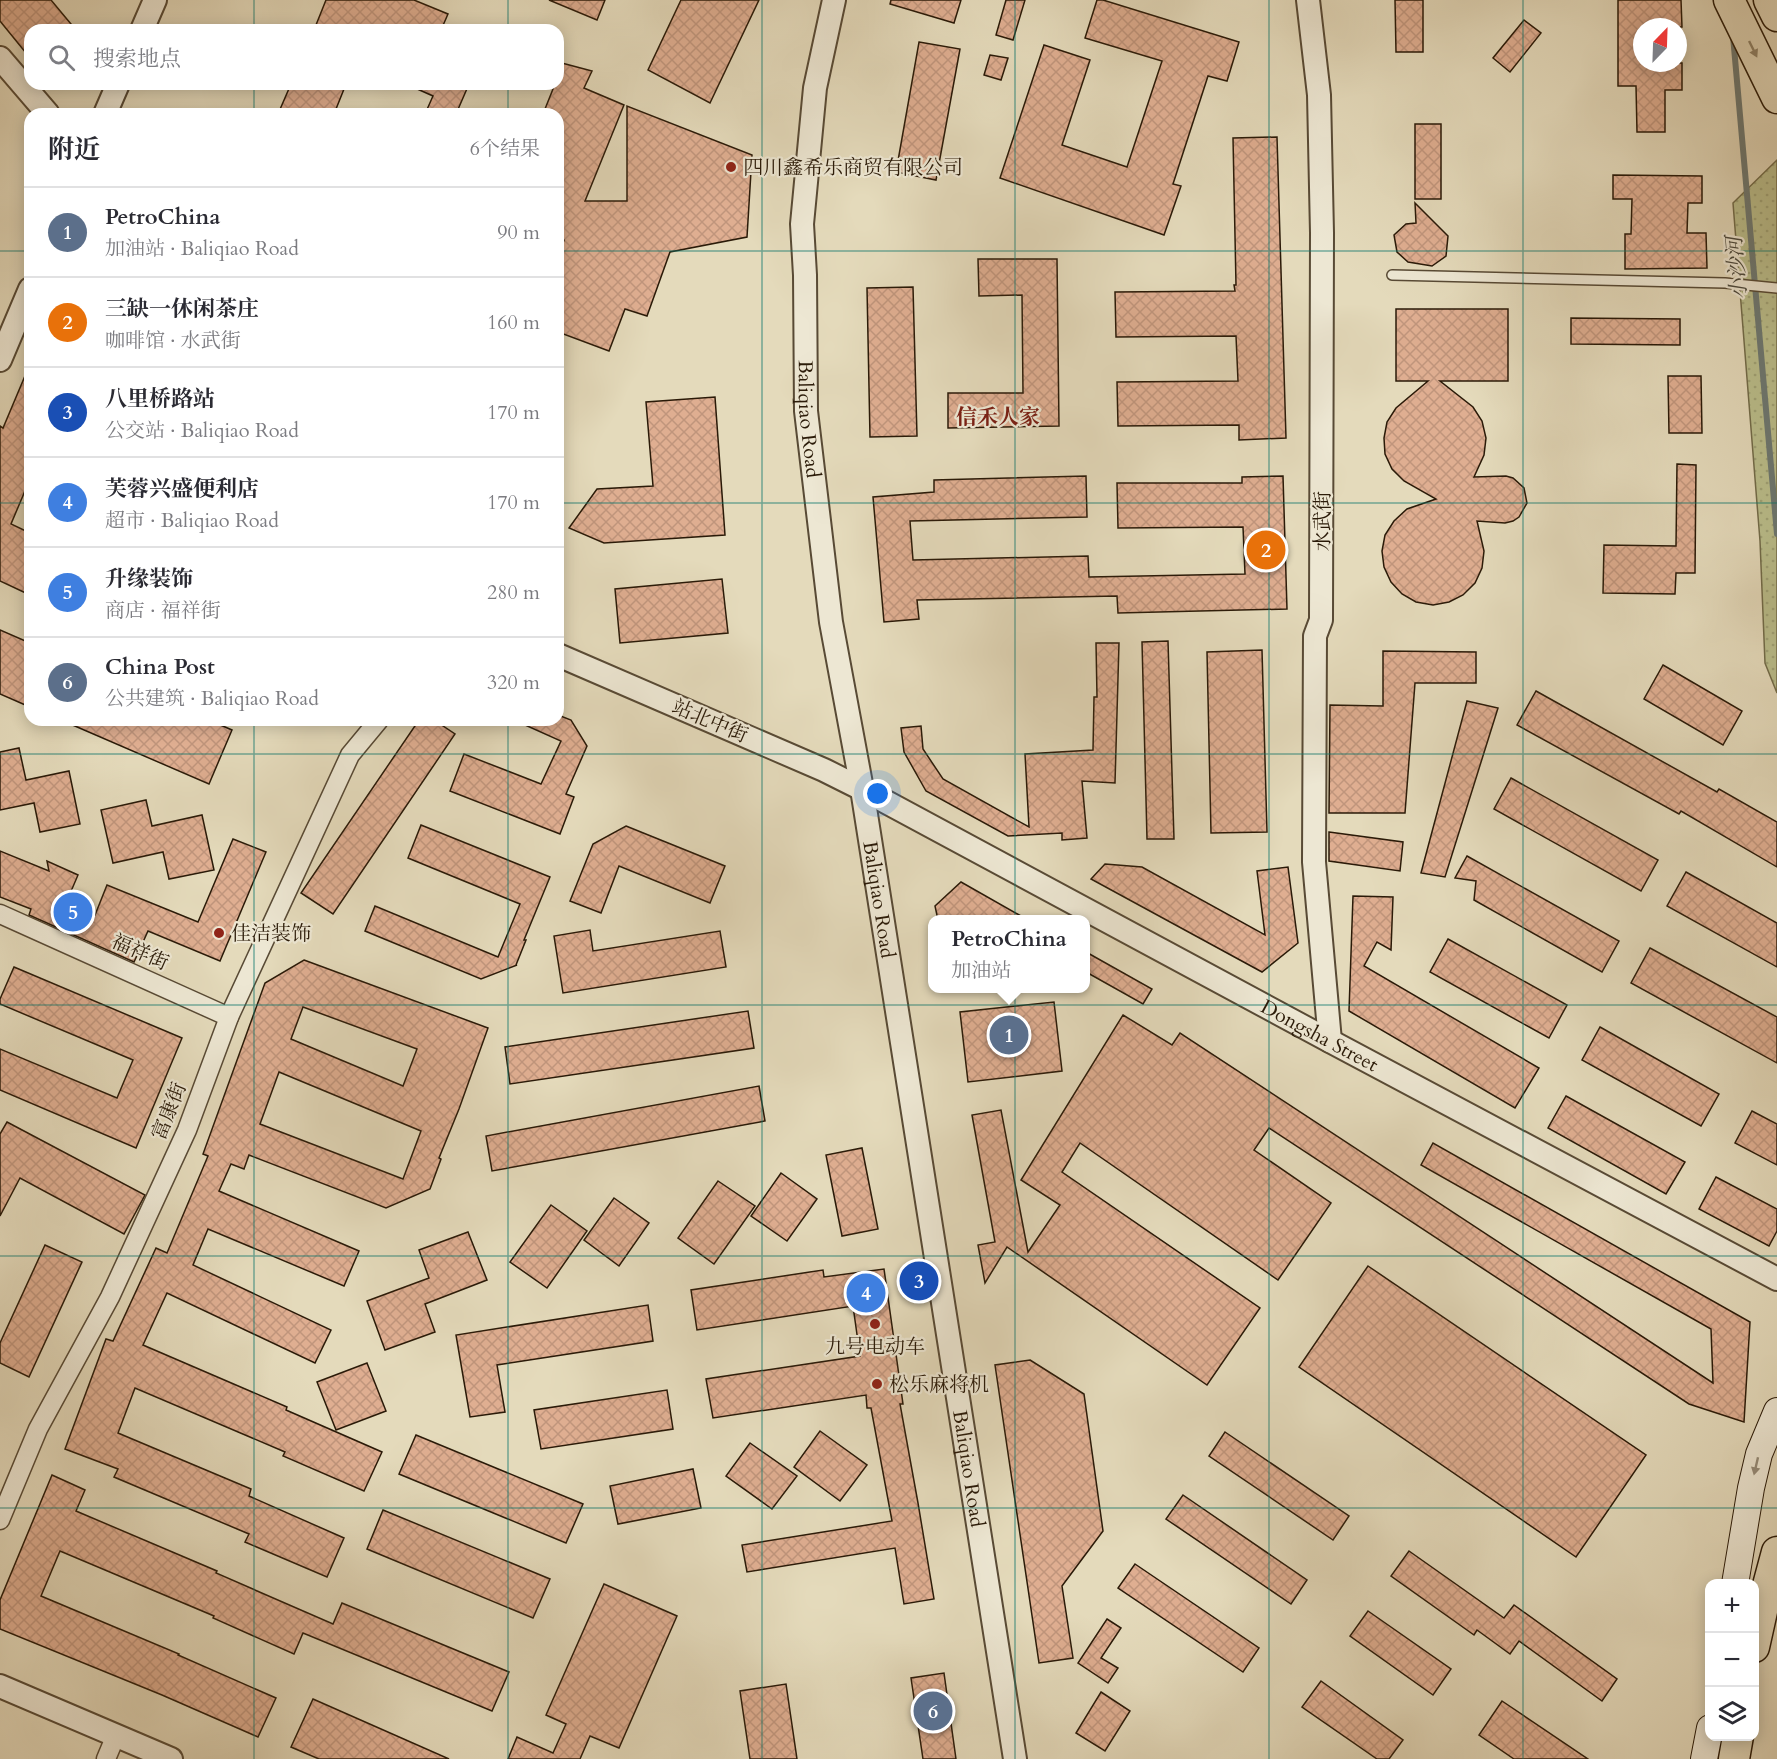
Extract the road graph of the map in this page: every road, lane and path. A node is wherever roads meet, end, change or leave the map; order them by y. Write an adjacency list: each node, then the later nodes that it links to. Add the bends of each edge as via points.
1 (155, 0): 7 (street)
2 (834, 0): 21 (street, Baliqiao Road, via 815,88 802,224 806,411 831,622)
3 (1308, 0): 24 (street, 水武街, via 1319,95 1322,234 1322,620 1315,636 1314,862)
4 (1729, 0): 12 (highway, one-way to 12)
5 (1769, 0): 6 (highway)
6 (1777, 16)
7 (145, 24)
8 (0, 58): 9 (street)
9 (24, 86)
10 (27, 90): 13 (street)
11 (115, 90): 14 (street)
12 (1777, 98)
13 (43, 108)
14 (108, 108)
15 (1392, 275): 16 (lane)
16 (1777, 288)
17 (24, 303): 18 (street)
18 (0, 360)
19 (564, 658): 21 (street, 站北中街)
20 (374, 726): 23 (street, 富康街, via 350,755)
21 (862, 789): 24 (street, Dongsha Street); 37 (street, Baliqiao Road)
22 (0, 914): 23 (street, 福祥街)
23 (229, 1017): 27 (street, 富康街, via 182,1141 110,1297 38,1429)
24 (1330, 1041): 25 (street, Dongsha Street)
25 (1777, 1279)
26 (1777, 1411): 29 (main road, one-way to 29, via 1759,1454)
27 (0, 1520)
28 (1777, 1552): 30 (highway)
29 (1736, 1579)
30 (1758, 1633)
31 (0, 1686): 32 (street)
32 (116, 1735): 35 (street); 36 (street)
33 (1707, 1741): 38 (main road)
34 (1737, 1741): 39 (highway)
35 (106, 1759)
36 (171, 1759)
37 (1015, 1759)
38 (1704, 1759)
39 (1734, 1759)

